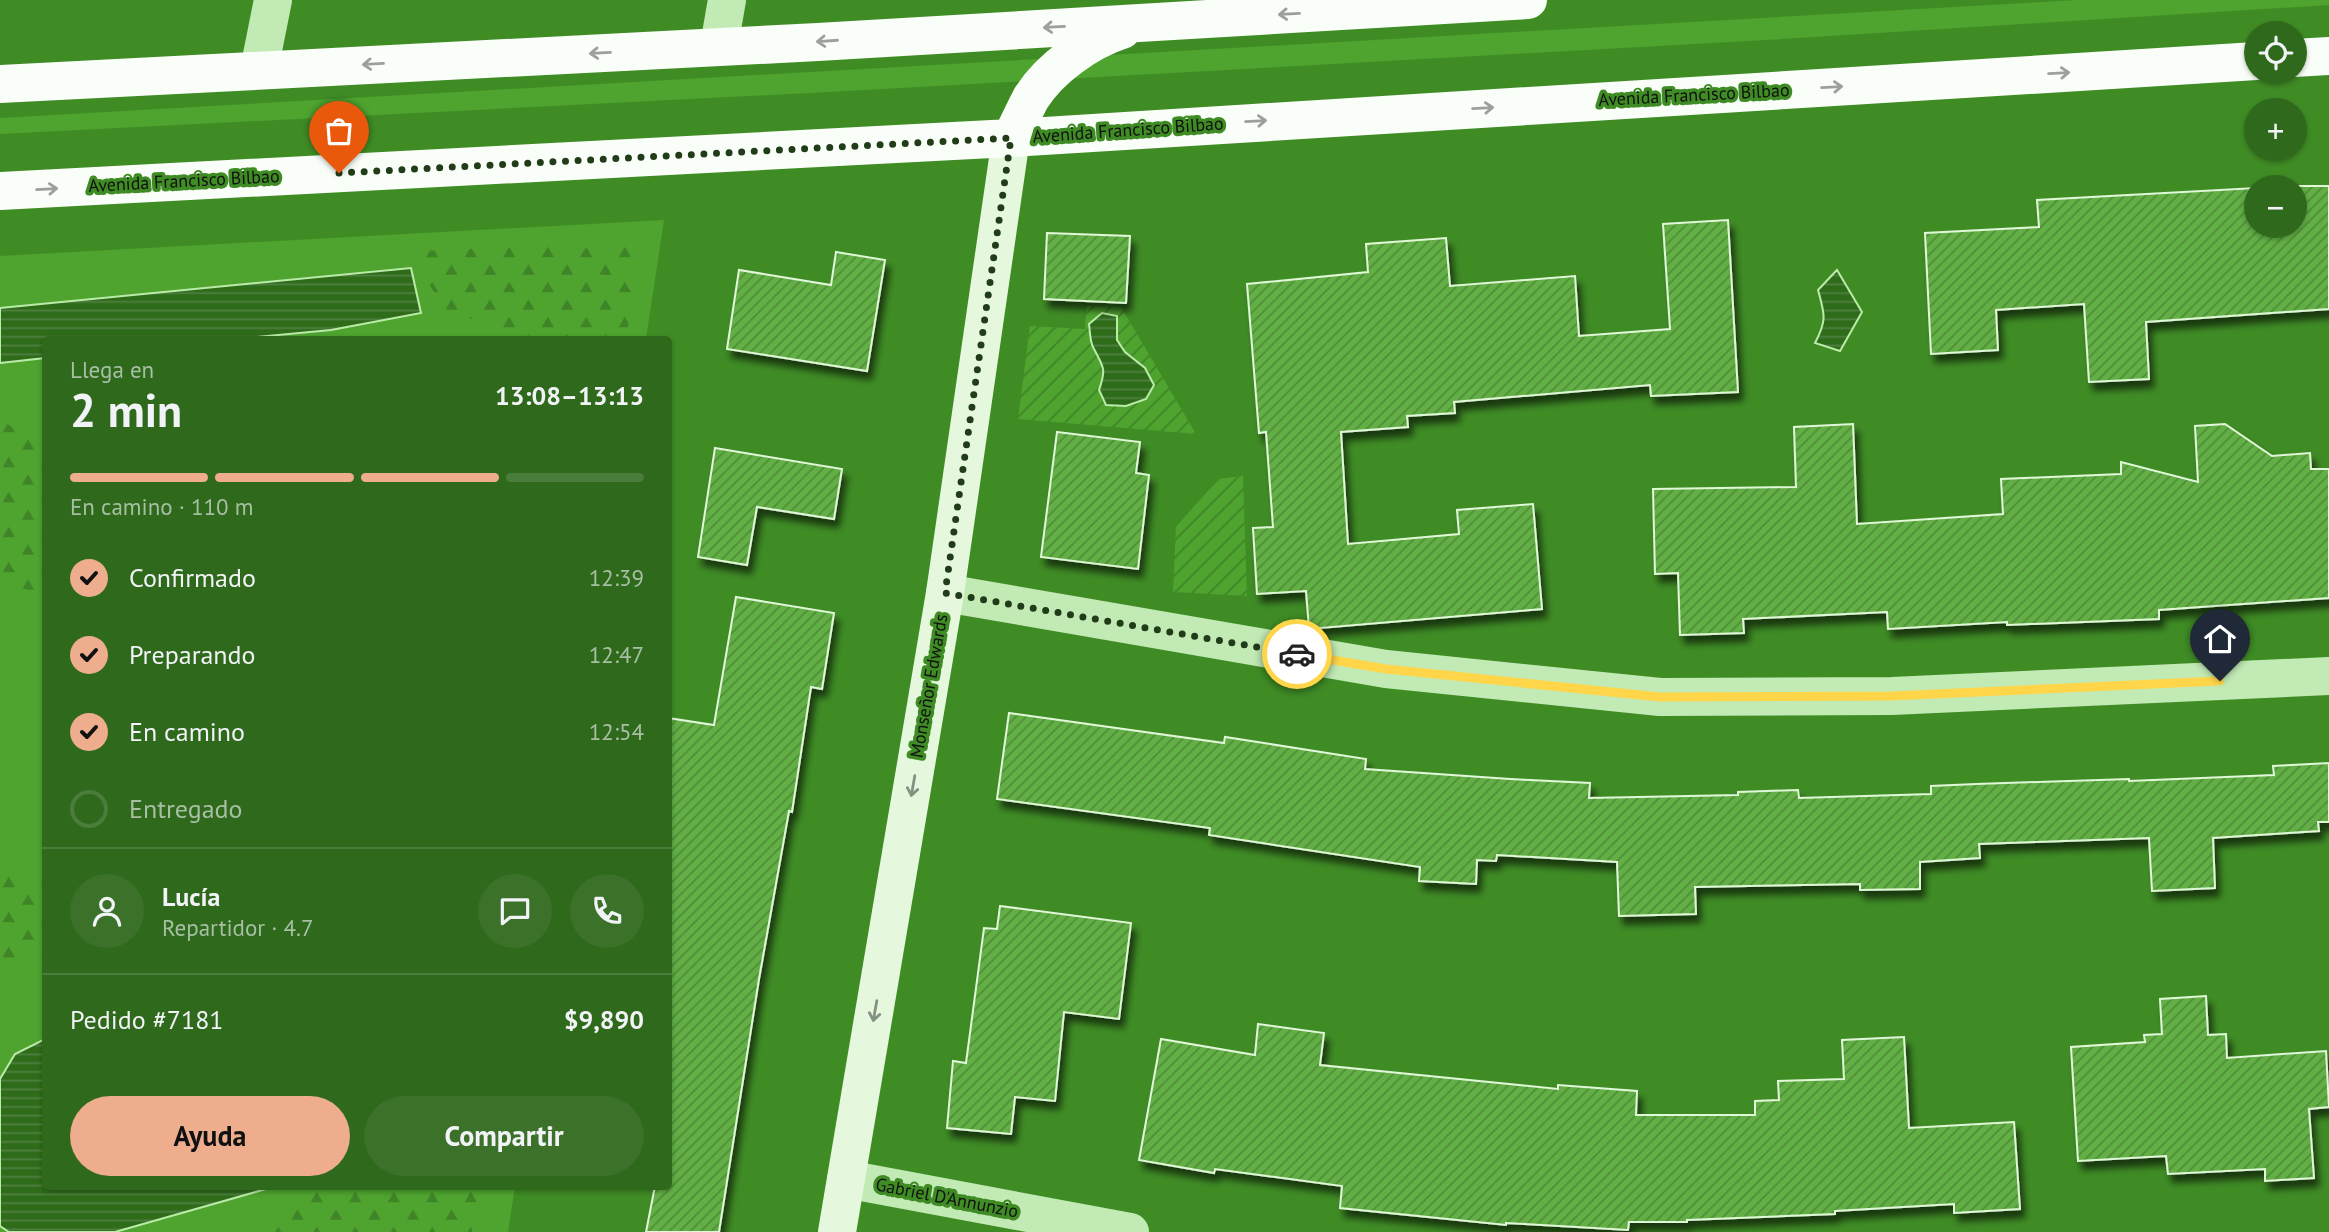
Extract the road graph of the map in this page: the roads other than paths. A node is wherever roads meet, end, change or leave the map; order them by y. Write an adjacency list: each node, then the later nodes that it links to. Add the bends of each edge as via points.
1 (273, 0): 9 (street)
2 (727, 0): 5 (street)
3 (1528, 0): 4 (main road, one-way to 4)
4 (1147, 22): 5 (main road, one-way to 5); 11 (main road, via 1102,36 1064,62 1032,96)
5 (719, 46): 9 (main road, one-way to 9)
6 (2329, 56): 7 (main road)
7 (2307, 57)
8 (2244, 62): 11 (main road, Avenida Francisco Bilbao, one-way to 8)
9 (259, 70): 10 (main road)
10 (0, 84)
11 (1011, 138): 12 (main road, Avenida Francisco Bilbao, one-way to 11); 13 (street, Monseñor Edwards)
12 (0, 191)
13 (945, 593): 14 (street, via 1386,669 1660,697 1892,696); 15 (street, Monseñor Edwards, one-way to 15)
14 (2329, 676)
15 (846, 1179): 16 (street, Monseñor Edwards); 17 (street, Gabriel D'Annunzio)
16 (837, 1232)
17 (1130, 1232)

